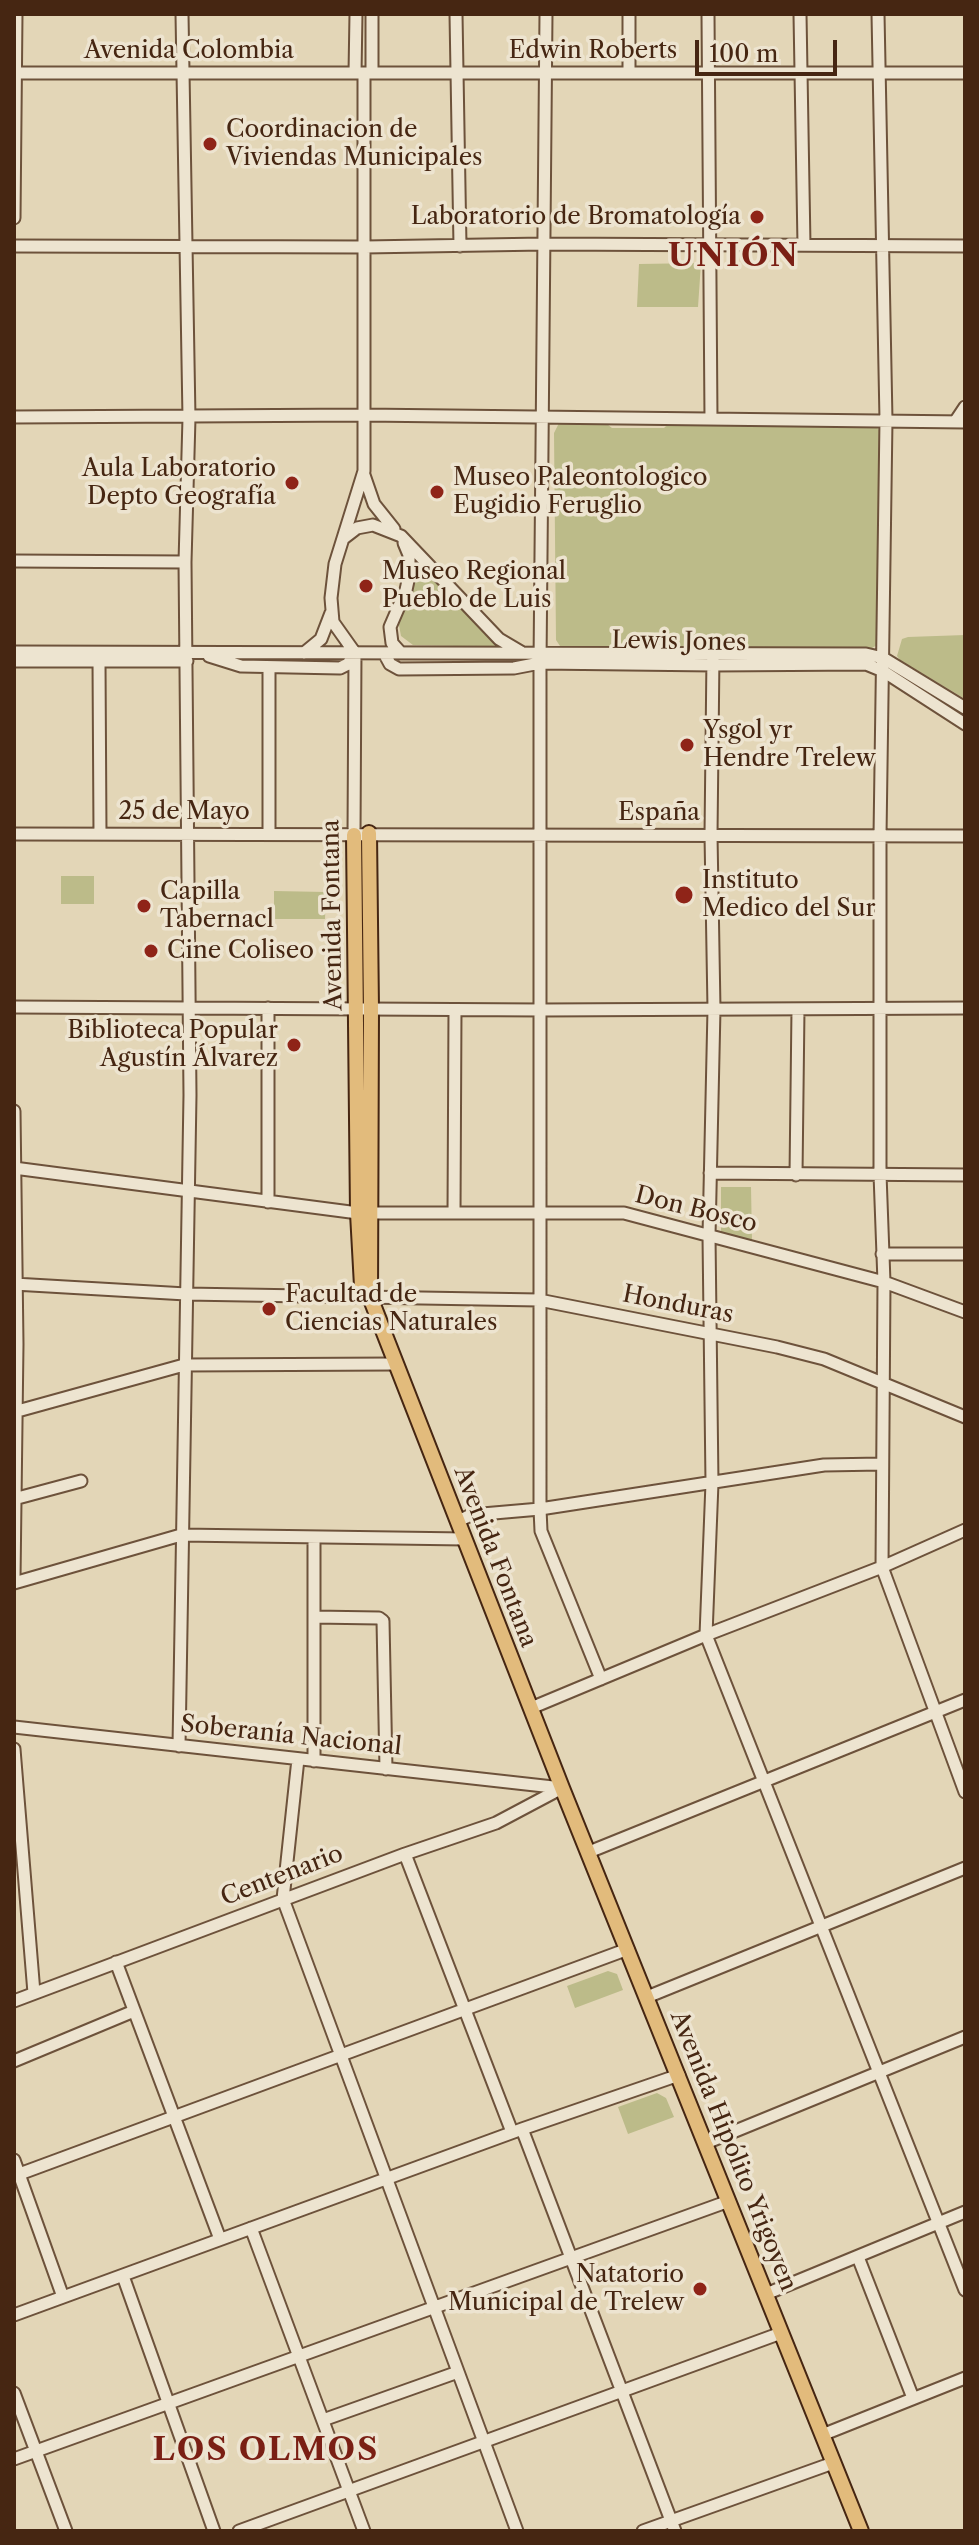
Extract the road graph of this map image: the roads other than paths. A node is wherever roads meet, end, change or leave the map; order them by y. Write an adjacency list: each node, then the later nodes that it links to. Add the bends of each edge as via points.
1 (16, 14): 13 (street)
2 (182, 14): 14 (street)
3 (356, 14): 15 (street)
4 (372, 14): 15 (street)
5 (456, 14): 16 (street)
6 (546, 14): 11 (street)
7 (629, 14): 12 (street)
8 (708, 14): 18 (street)
9 (800, 14): 19 (street)
10 (878, 14): 20 (street)
11 (545, 72): 12 (street, Edwin Roberts); 16 (street, Edwin Roberts); 22 (street)
12 (629, 72): 18 (street, Edwin Roberts)
13 (15, 73): 14 (street, Avenida Colombia); 21 (street)
14 (183, 73): 15 (street, Avenida Colombia); 26 (street)
15 (364, 73): 16 (street, Edwin Roberts); 30 (street)
16 (457, 73): 27 (street)
17 (965, 73): 20 (street, Edwin Roberts)
18 (707, 74): 19 (street, Edwin Roberts); 23 (street)
19 (801, 74): 20 (street, Edwin Roberts); 24 (street)
20 (878, 74): 28 (street)
21 (14, 218)
22 (543, 244): 23 (street); 27 (street); 35 (street)
23 (711, 245): 24 (street); 36 (street)
24 (804, 245): 28 (street)
25 (14, 246): 26 (street)
26 (187, 246): 30 (street); 34 (street)
27 (460, 246): 30 (street)
28 (882, 246): 29 (street); 37 (street)
29 (965, 246)
30 (365, 247): 32 (street)
31 (965, 407): 38 (street)
32 (364, 415): 34 (street); 35 (street); 39 (street)
33 (14, 417): 34 (street)
34 (189, 418): 43 (street)
35 (543, 418): 36 (street); 55 (street)
36 (711, 419): 37 (street)
37 (886, 420): 38 (street); 56 (street)
38 (960, 422)
39 (364, 471): 40 (street, via 374,504); 41 (street)
40 (401, 536): 41 (street, via 373,525 357,528); 51 (street, via 409,555 409,576 390,627 392,643); 53 (street, via 499,639)
41 (343, 539): 44 (street, via 332,575)
42 (14, 561): 43 (street)
43 (185, 562): 54 (street)
44 (331, 613): 48 (street, via 321,639); 49 (street)
45 (14, 652): 54 (street)
46 (200, 653): 47 (street, Lewis Jones); 54 (street, Lewis Jones); 60 (street, via 234,665)
47 (290, 653): 48 (street, Lewis Jones); 60 (street)
48 (304, 653): 49 (street, Lewis Jones)
49 (355, 653): 50 (street, Lewis Jones); 60 (street, via 340,668); 69 (street, Avenida Fontana)
50 (384, 653): 51 (street, Lewis Jones); 61 (street, Lewis Jones, via 399,669)
51 (401, 653): 52 (street, Lewis Jones)
52 (469, 654): 53 (street, Lewis Jones); 61 (street)
53 (526, 654): 55 (street, Lewis Jones)
54 (187, 657): 59 (street); 67 (street)
55 (540, 658): 57 (street, Lewis Jones); 61 (street, Lewis Jones, via 514,668); 70 (street)
56 (883, 658): 57 (street, Lewis Jones, via 866,654); 62 (street); 63 (street, Lewis Jones)
57 (714, 660): 62 (street, Lewis Jones, via 866,664); 71 (street)
58 (14, 661): 59 (street)
59 (99, 661): 66 (street)
60 (272, 667): 68 (street)
61 (454, 669)
62 (883, 671): 64 (street, Lewis Jones); 72 (street)
63 (965, 708)
64 (965, 724)
65 (14, 834): 66 (street, 25 de Mayo)
66 (100, 834): 67 (street, 25 de Mayo)
67 (189, 834): 68 (street, 25 de Mayo); 75 (street)
68 (269, 834): 69 (street, 25 de Mayo)
69 (361, 834): 70 (street, España); 78 (main road, Avenida Fontana)
70 (540, 834): 71 (street, España); 83 (street)
71 (711, 835): 72 (street, España); 79 (street)
72 (880, 836): 73 (street, España); 81 (street)
73 (965, 836)
74 (14, 1007): 75 (street)
75 (188, 1008): 76 (street); 90 (street)
76 (268, 1008): 78 (street); 91 (street)
77 (965, 1008): 81 (street)
78 (364, 1009): 82 (street); 92 (main road, Avenida Fontana)
79 (714, 1009): 80 (street); 83 (street); 86 (street)
80 (798, 1009): 81 (street); 88 (street)
81 (880, 1009): 87 (street)
82 (455, 1010): 83 (street); 93 (street)
83 (542, 1010): 94 (street)
84 (14, 1111): 85 (street)
85 (15, 1168): 90 (street, Don Bosco); 99 (street)
86 (710, 1173): 88 (street); 95 (street)
87 (880, 1174): 88 (street); 89 (street); 96 (street)
88 (796, 1175)
89 (965, 1175)
90 (187, 1192): 91 (street, Don Bosco); 100 (street)
91 (268, 1202): 92 (street, Don Bosco)
92 (365, 1213): 93 (street, Don Bosco); 101 (main road, Avenida Fontana, via 360,1277)
93 (454, 1213): 94 (street, Don Bosco)
94 (540, 1213): 95 (street, Don Bosco, via 624,1213); 102 (street)
95 (709, 1236): 98 (street, Don Bosco); 104 (street)
96 (882, 1254): 97 (street); 98 (street)
97 (965, 1254)
98 (884, 1282): 103 (street, Don Bosco); 107 (street)
99 (15, 1284): 100 (street, Honduras); 108 (street)
100 (186, 1294): 101 (street, Honduras); 106 (street)
101 (370, 1297): 102 (street, Honduras); 105 (main road, Avenida Fontana)
102 (539, 1300): 104 (street, Honduras); 114 (street)
103 (965, 1312)
104 (711, 1334): 107 (street, Honduras, via 824,1359); 112 (street)
105 (396, 1364): 106 (street); 115 (main road, Avenida Fontana)
106 (184, 1365): 108 (street); 117 (street)
107 (882, 1381): 109 (street, Honduras); 110 (street)
108 (14, 1412): 113 (street)
109 (965, 1417)
110 (881, 1464): 112 (street, via 824,1465); 120 (street)
111 (81, 1481): 113 (street)
112 (712, 1483): 114 (street); 123 (street)
113 (15, 1499): 121 (street)
114 (540, 1509): 115 (street, via 471,1515); 124 (street, via 541,1531)
115 (458, 1521): 119 (main road, Avenida Fontana)
116 (965, 1530): 120 (street)
117 (181, 1535): 118 (street); 121 (street); 129 (street)
118 (314, 1539): 119 (street); 122 (street)
119 (465, 1539): 126 (main road, Avenida Fontana)
120 (882, 1567): 123 (street); 127 (street)
121 (14, 1581)
122 (314, 1617): 132 (street); 133 (street, via 383,1621)
123 (706, 1635): 124 (street); 134 (street)
124 (601, 1679): 126 (street)
125 (965, 1700): 127 (street)
126 (531, 1708): 135 (main road, Avenida Fontana)
127 (934, 1713): 134 (street); 136 (street)
128 (14, 1727): 129 (street, Soberanía Nacional)
129 (179, 1746): 131 (street, Soberanía Nacional)
130 (14, 1749): 144 (street)
131 (298, 1759): 132 (street, Soberanía Nacional); 140 (street)
132 (314, 1761): 133 (street, Soberanía Nacional)
133 (386, 1769): 135 (street, Soberanía Nacional)
134 (763, 1781): 137 (street); 141 (street)
135 (562, 1788): 137 (main road, Avenida Hipólito Yrigoyen); 138 (street, Centenario, via 509,1817)
136 (965, 1792)
137 (589, 1852): 142 (main road, Avenida Hipólito Yrigoyen)
138 (405, 1854): 140 (street, Centenario); 147 (street)
139 (965, 1868): 141 (street)
140 (283, 1899): 143 (street, Centenario); 150 (street)
141 (821, 1926): 145 (street); 152 (street)
142 (628, 1949): 145 (main road, Avenida Hipólito Yrigoyen); 147 (street)
143 (116, 1962): 144 (street, Centenario); 148 (street)
144 (34, 1993): 146 (street, Centenario)
145 (647, 1997): 153 (main road, Avenida Hipólito Yrigoyen)
146 (14, 2001)
147 (465, 2009): 150 (street); 155 (street)
148 (134, 2011): 151 (street); 154 (street)
149 (965, 2037): 152 (street)
150 (341, 2055): 154 (street); 159 (street)
151 (14, 2061)
152 (878, 2073): 156 (street); 162 (street)
153 (679, 2075): 155 (street); 156 (main road, Avenida Hipólito Yrigoyen)
154 (174, 2117): 158 (street); 164 (street)
155 (517, 2130): 159 (street); 166 (street)
156 (706, 2143): 160 (main road, Avenida Hipólito Yrigoyen)
157 (14, 2160): 158 (street)
158 (16, 2175): 170 (street)
159 (386, 2178): 163 (street); 171 (street)
160 (729, 2201): 166 (street); 169 (main road, Avenida Hipólito Yrigoyen)
161 (965, 2212): 162 (street)
162 (938, 2223): 165 (street); 168 (street)
163 (251, 2228): 164 (street); 174 (street)
164 (220, 2239): 167 (street)
165 (858, 2257): 169 (street); 179 (street)
166 (570, 2259): 171 (street); 177 (street)
167 (123, 2276): 170 (street); 180 (street)
168 (965, 2290)
169 (766, 2294): 173 (main road, Avenida Hipólito Yrigoyen)
170 (63, 2297): 172 (street)
171 (436, 2308): 174 (street); 175 (street)
172 (14, 2315)
173 (781, 2333): 177 (street); 182 (main road, Avenida Hipólito Yrigoyen)
174 (300, 2357): 180 (street); 181 (street)
175 (458, 2372): 181 (street); 183 (street)
176 (965, 2378): 179 (street)
177 (621, 2391): 183 (street); 188 (street)
178 (14, 2393): 184 (street)
179 (913, 2398): 182 (street)
180 (169, 2404): 184 (street); 190 (street)
181 (323, 2420): 187 (street)
182 (822, 2435): 186 (main road, Avenida Hipólito Yrigoyen)
183 (484, 2441): 187 (street); 193 (street)
184 (37, 2451): 185 (street); 189 (street)
185 (14, 2459)
186 (833, 2463): 188 (street); 195 (main road, Avenida Hipólito Yrigoyen)
187 (349, 2490): 191 (street); 192 (street)
188 (673, 2526): 194 (street)
189 (66, 2531)
190 (214, 2531)
191 (239, 2531)
192 (364, 2531)
193 (517, 2531)
194 (643, 2531)
195 (861, 2531)

